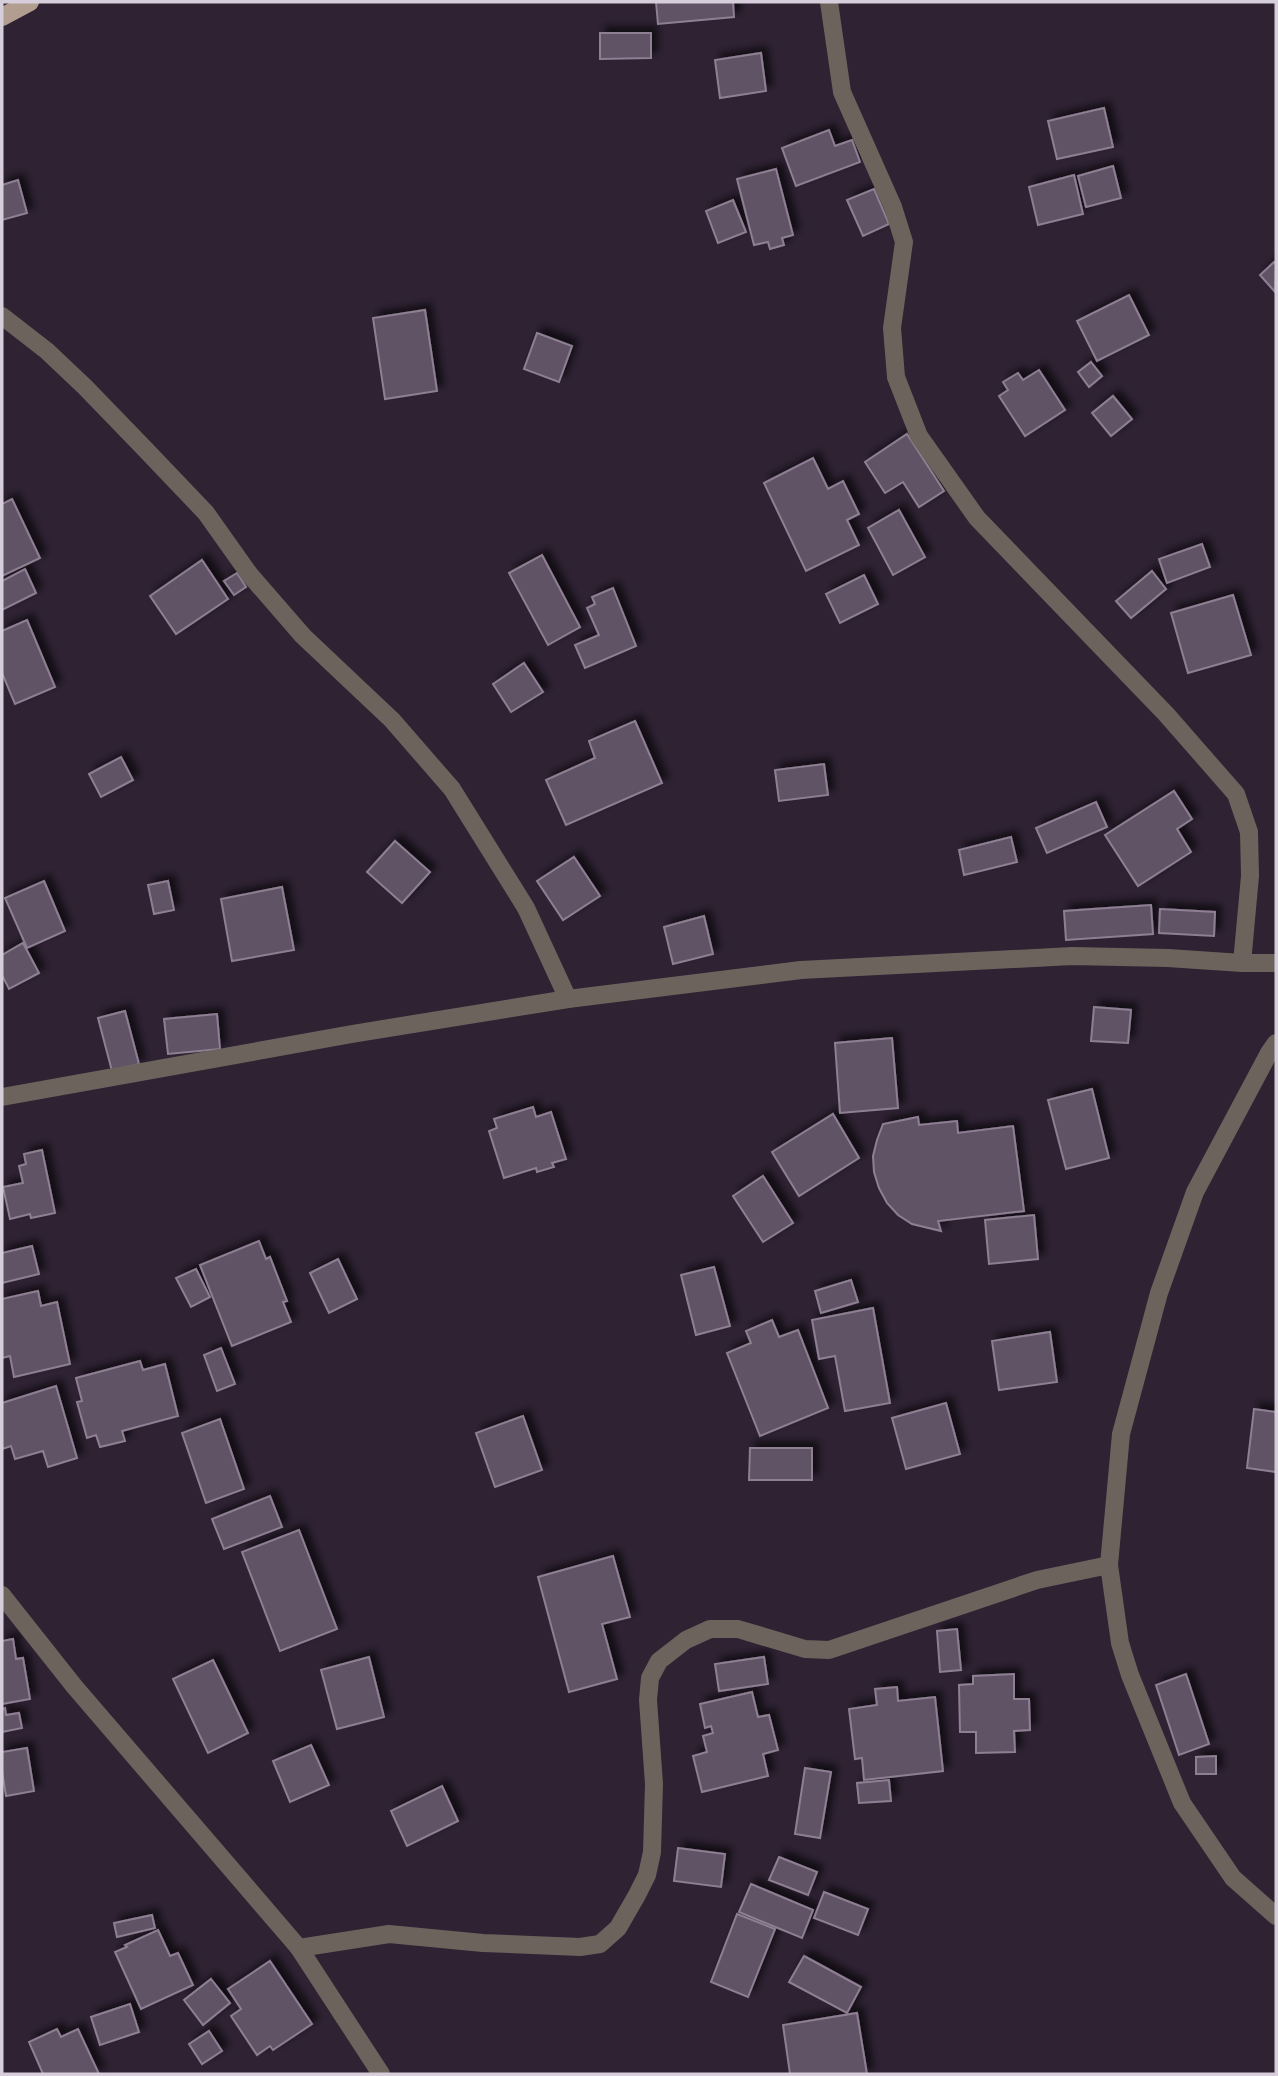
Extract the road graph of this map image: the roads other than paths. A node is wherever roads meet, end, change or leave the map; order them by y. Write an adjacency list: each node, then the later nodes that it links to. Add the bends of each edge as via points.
1 (30, 2): 3 (main road)
2 (829, 2): 5 (street, via 842,92 893,206 904,242 892,328 896,377 919,436 977,518 1166,714 1236,794 1250,832)
3 (2, 17)
4 (2, 316): 7 (street, via 47,351 206,513 250,575 303,636 392,720 452,789 526,908)
5 (1242, 963): 6 (street); 7 (street, via 1086,956 802,970)
6 (1276, 963)
7 (568, 999): 9 (street)
8 (1276, 1042): 10 (street, via 1195,1192 1159,1293 1121,1434)
9 (2, 1097)
10 (1109, 1565): 12 (street, via 1120,1643 1182,1803 1233,1878); 13 (street, via 1037,1580 829,1650 805,1649 738,1629 710,1629 685,1640 659,1661 650,1678 654,1784 647,1875 618,1928 600,1944 525,1945 390,1934)
11 (2, 1595): 13 (street)
12 (1276, 1916)
13 (299, 1948): 14 (street)
14 (381, 2074)

